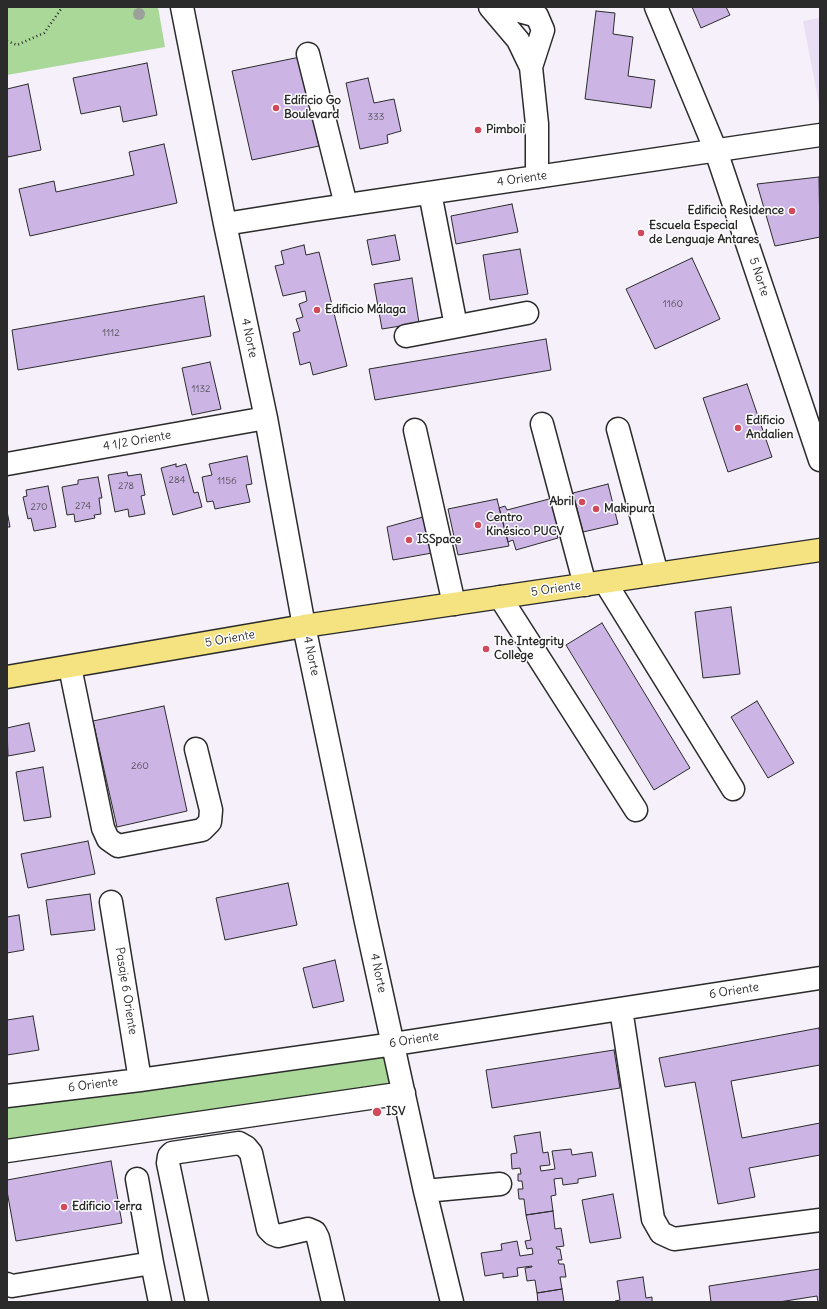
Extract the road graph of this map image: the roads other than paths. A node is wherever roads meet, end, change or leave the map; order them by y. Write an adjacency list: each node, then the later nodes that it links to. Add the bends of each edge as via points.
1 (186, 7): 12 (street, 4 Norte)
2 (490, 7): 6 (street, via 518,40)
3 (498, 7): 6 (street, via 537,16 542,30)
4 (656, 7): 8 (street, 5 Norte)
5 (308, 54): 11 (street)
6 (531, 67): 9 (street, via 537,124)
7 (820, 135): 8 (street, 4 Oriente)
8 (716, 151): 9 (street, 4 Oriente); 20 (street, 5 Norte)
9 (537, 177): 10 (street, 4 Oriente)
10 (430, 193): 11 (street, 4 Oriente); 14 (street)
11 (346, 205): 12 (street, 4 Oriente)
12 (225, 224): 16 (street, 4 Norte)
13 (527, 313): 14 (street)
14 (456, 326): 15 (street)
15 (406, 336)
16 (266, 418): 21 (street, 4 1/2 Oriente); 27 (street, 4 Norte)
17 (542, 424): 24 (street)
18 (618, 429): 23 (street)
19 (415, 430): 26 (street)
20 (820, 460)
21 (7, 464)
22 (820, 550): 23 (main road, 5 Oriente)
23 (657, 574): 24 (main road, 5 Oriente)
24 (595, 583): 25 (main road, 5 Oriente); 31 (street)
25 (500, 597): 26 (main road, 5 Oriente); 32 (street)
26 (454, 604): 27 (main road, 5 Oriente)
27 (304, 626): 28 (main road, 5 Oriente); 36 (street, 4 Norte)
28 (70, 666): 29 (main road, 5 Oriente); 30 (street, via 103,828 108,839 118,846 202,830 210,822 211,810)
29 (7, 677)
30 (196, 749)
31 (733, 789)
32 (636, 810)
33 (111, 902): 37 (street, Pasaje 6 Oriente)
34 (820, 978): 35 (street, 6 Oriente)
35 (621, 1009): 36 (street, 6 Oriente); 44 (street, via 653,1219 661,1233 674,1239)
36 (394, 1044): 37 (street, 6 Oriente); 38 (street, 4 Norte)
37 (140, 1080): 39 (street, 6 Oriente)
38 (404, 1093): 40 (street); 43 (street, 4 Norte)
39 (7, 1096)
40 (7, 1151)
41 (137, 1179): 45 (street)
42 (500, 1184): 43 (street)
43 (425, 1191): 50 (street, 4 Norte)
44 (820, 1220)
45 (152, 1263): 46 (street, via 12,1286); 47 (street)
46 (7, 1284)
47 (160, 1302)
48 (197, 1302): 49 (street, via 168,1163 169,1156 172,1153 239,1143 251,1153 268,1229 272,1234 278,1236 308,1229 315,1232)
49 (333, 1302)
50 (452, 1302)

